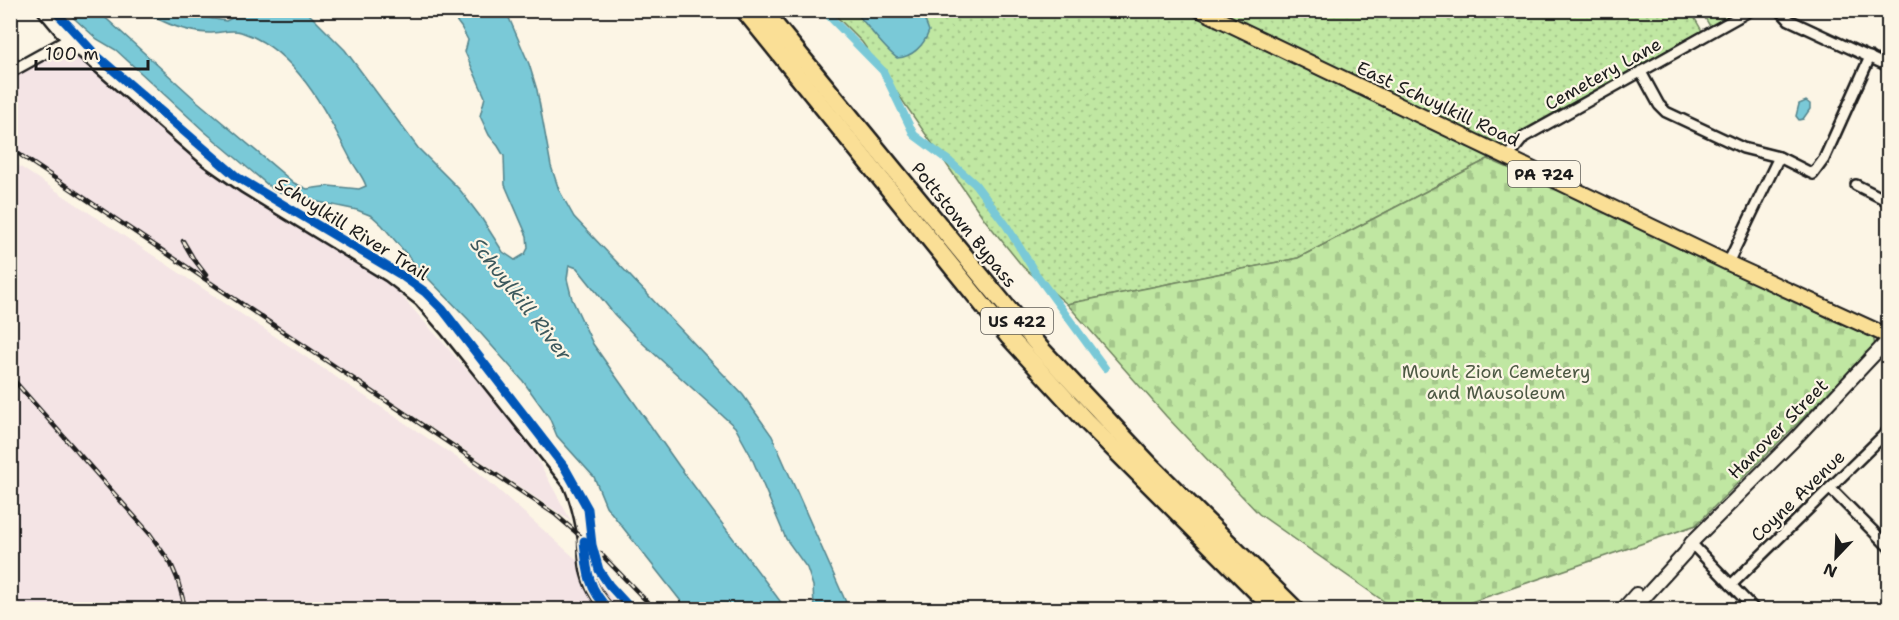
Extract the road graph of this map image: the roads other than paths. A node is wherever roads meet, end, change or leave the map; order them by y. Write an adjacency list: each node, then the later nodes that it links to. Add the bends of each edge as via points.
1 (43, 10): 7 (street)
2 (744, 10): 22 (highway, Pottstown Bypass / US 422, via 1008,336 1086,422)
3 (763, 10): 29 (highway, Pottstown Bypass / US 422, via 1041,350 1142,457)
4 (1200, 10): 12 (main road, East Schuylkill Road / PA 724)
5 (1751, 10): 11 (street, Cemetery Lane)
6 (1780, 10): 8 (street, via 1789,20)
7 (68, 40): 10 (street); 23 (street, via 207,161 420,300 569,484 584,538)
8 (1870, 57): 9 (street); 13 (street, via 1824,159 1813,174)
9 (1888, 66)
10 (10, 72)
11 (1641, 72): 12 (street, Cemetery Lane, via 1524,137); 13 (street, via 1666,112 1743,148)
12 (1508, 157): 16 (main road, East Schuylkill Road / PA 724)
13 (1779, 158): 16 (street)
14 (1856, 185): 15 (street)
15 (1888, 201)
16 (1728, 263): 17 (main road, East Schuylkill Road / PA 724)
17 (1888, 338): 20 (main road, Hanover Street, via 1809,425)
18 (1888, 431): 19 (street, Coyne Avenue)
19 (1830, 488): 21 (street); 24 (street, Coyne Avenue)
20 (1691, 543): 24 (street); 30 (main road, Hanover Street, via 1682,545); 31 (main road, Hanover Street)
21 (1888, 546)
22 (1217, 553): 27 (highway); 28 (highway, Pottstown Bypass / US 422)
23 (588, 577): 25 (street); 26 (street)
24 (1731, 585): 32 (street)
25 (600, 609)
26 (609, 609)
27 (1260, 609)
28 (1275, 609)
29 (1296, 609)
30 (1622, 609)
31 (1633, 609)
32 (1755, 609)

